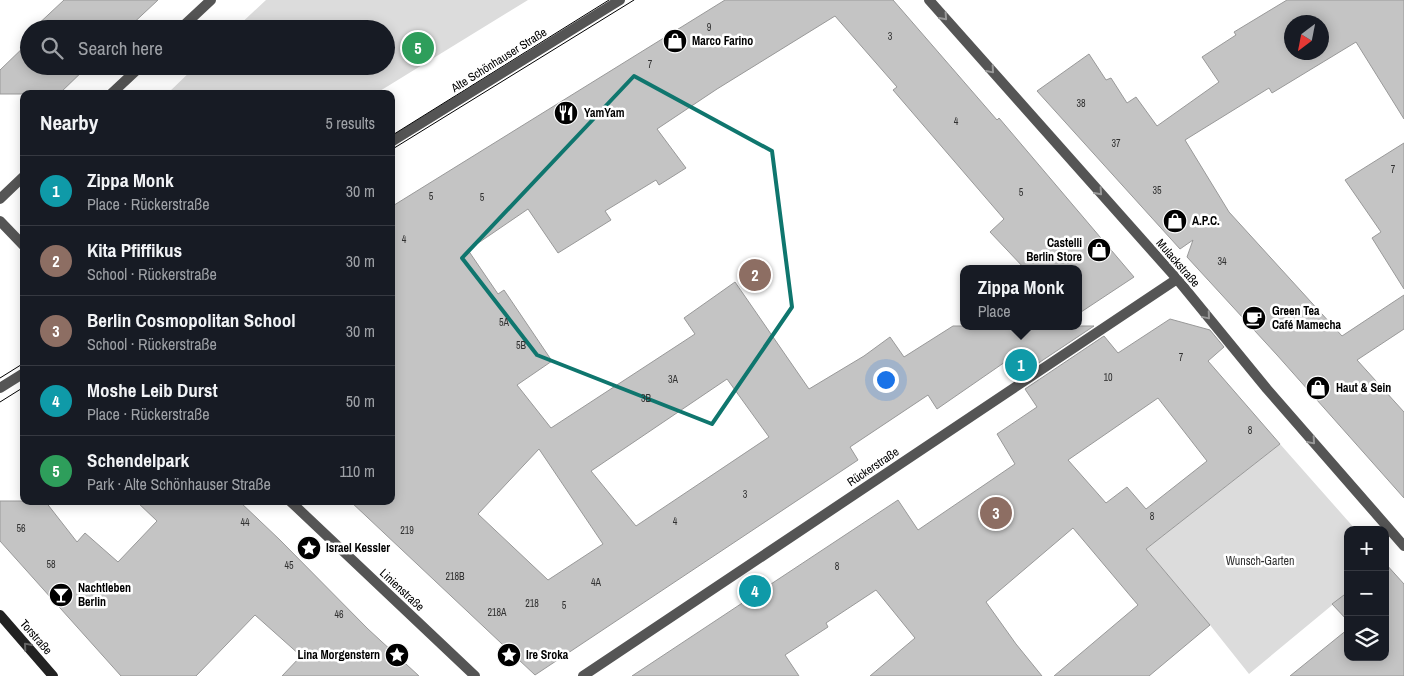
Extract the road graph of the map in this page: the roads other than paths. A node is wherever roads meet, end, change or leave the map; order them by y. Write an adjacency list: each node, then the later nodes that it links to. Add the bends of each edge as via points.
1 (211, 0): 4 (street)
2 (620, 0): 7 (street, Alte Schönhauser Straße)
3 (929, 0): 12 (street, Mulackstraße, one-way to 12)
4 (190, 20)
5 (131, 75): 6 (street)
6 (115, 90)
7 (395, 140)
8 (20, 180): 9 (street)
9 (0, 199)
10 (0, 221): 11 (street)
11 (20, 242)
12 (1177, 278): 16 (street, Mulackstraße, one-way to 16, via 1267,389); 20 (street, Rückerstraße)
13 (20, 376): 14 (street)
14 (0, 388)
15 (294, 505): 19 (street, Linienstraße)
16 (1404, 546)
17 (0, 615): 18 (main road, Torstraße, one-way to 17)
18 (53, 676)
19 (475, 676)
20 (583, 676)

